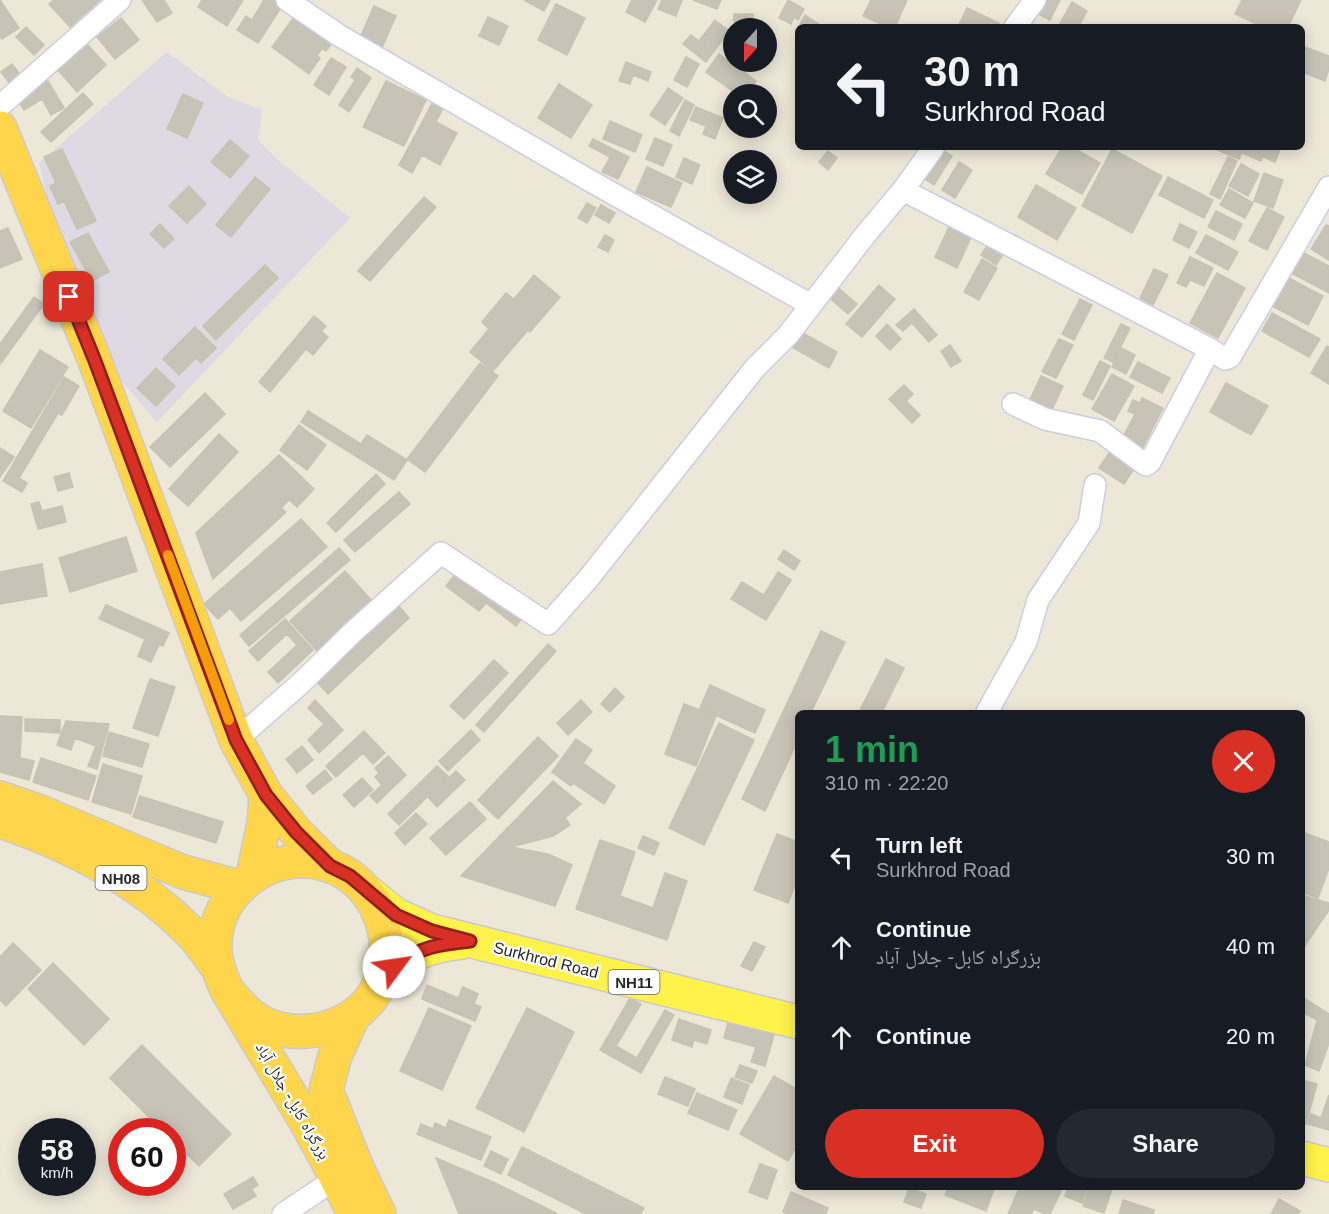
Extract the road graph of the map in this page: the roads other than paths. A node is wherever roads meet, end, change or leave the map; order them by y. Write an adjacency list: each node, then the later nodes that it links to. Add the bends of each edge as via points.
1 (120, 0): 5 (street)
2 (287, 0): 10 (street, via 350,42)
3 (1035, 0): 4 (street)
4 (1017, 24)
5 (0, 106)
6 (0, 128): 15 (highway, via 95,361)
7 (932, 150): 9 (street)
8 (1329, 187): 11 (street, via 1230,357 1225,359)
9 (903, 190): 10 (street); 11 (street)
10 (811, 305): 15 (street, via 755,368 548,624 441,553)
11 (1210, 349): 12 (street, via 1146,465 1100,431 1045,419)
12 (1013, 404)
13 (1095, 485): 14 (street, via 1089,523 1038,600 1026,642)
14 (988, 710)
15 (236, 740): 16 (highway)
16 (266, 795): 19 (highway); 20 (highway, via 264,823)
17 (0, 798): 20 (highway, NH08, via 183,872)
18 (0, 821): 24 (highway, بزرگراه کابل- جلال آباد / NH08, via 91,859 140,890 195,937)
19 (330, 866): 20 (highway, بزرگراه کابل- جلال آباد / NH08, via 304,861 278,864); 21 (highway, بزرگراه کابل- جلال آباد / NH08, via 350,876)
20 (246, 882): 24 (highway, بزرگراه کابل- جلال آباد / NH08, via 228,901 219,921 215,942)
21 (366, 891): 22 (main road, Surkhrod Road / NH11, via 396,915 432,931); 23 (highway, بزرگراه کابل- جلال آباد / NH08, via 379,910 386,931 387,954)
22 (470, 941): 23 (main road, Surkhrod Road / NH11, via 437,945 406,957); 26 (main road, Surkhrod Road / NH11)
23 (382, 976): 25 (highway, بزرگراه کابل- جلال آباد / NH08, via 370,998)
24 (222, 979): 25 (highway, بزرگراه کابل- جلال آباد / NH08, via 246,1012 270,1027 298,1033 327,1029); 29 (highway, بزرگراه کابل- جلال آباد / NH08)
25 (353, 1016): 32 (highway, بزرگراه کابل- جلال آباد / NH08, via 335,1056 326,1090)
26 (795, 1021)
27 (1305, 1159): 28 (main road)
28 (1329, 1165)
29 (337, 1178): 30 (street); 31 (highway, بزرگراه کابل- جلال آباد / NH08)
30 (283, 1214)
31 (354, 1214)
32 (379, 1214)

